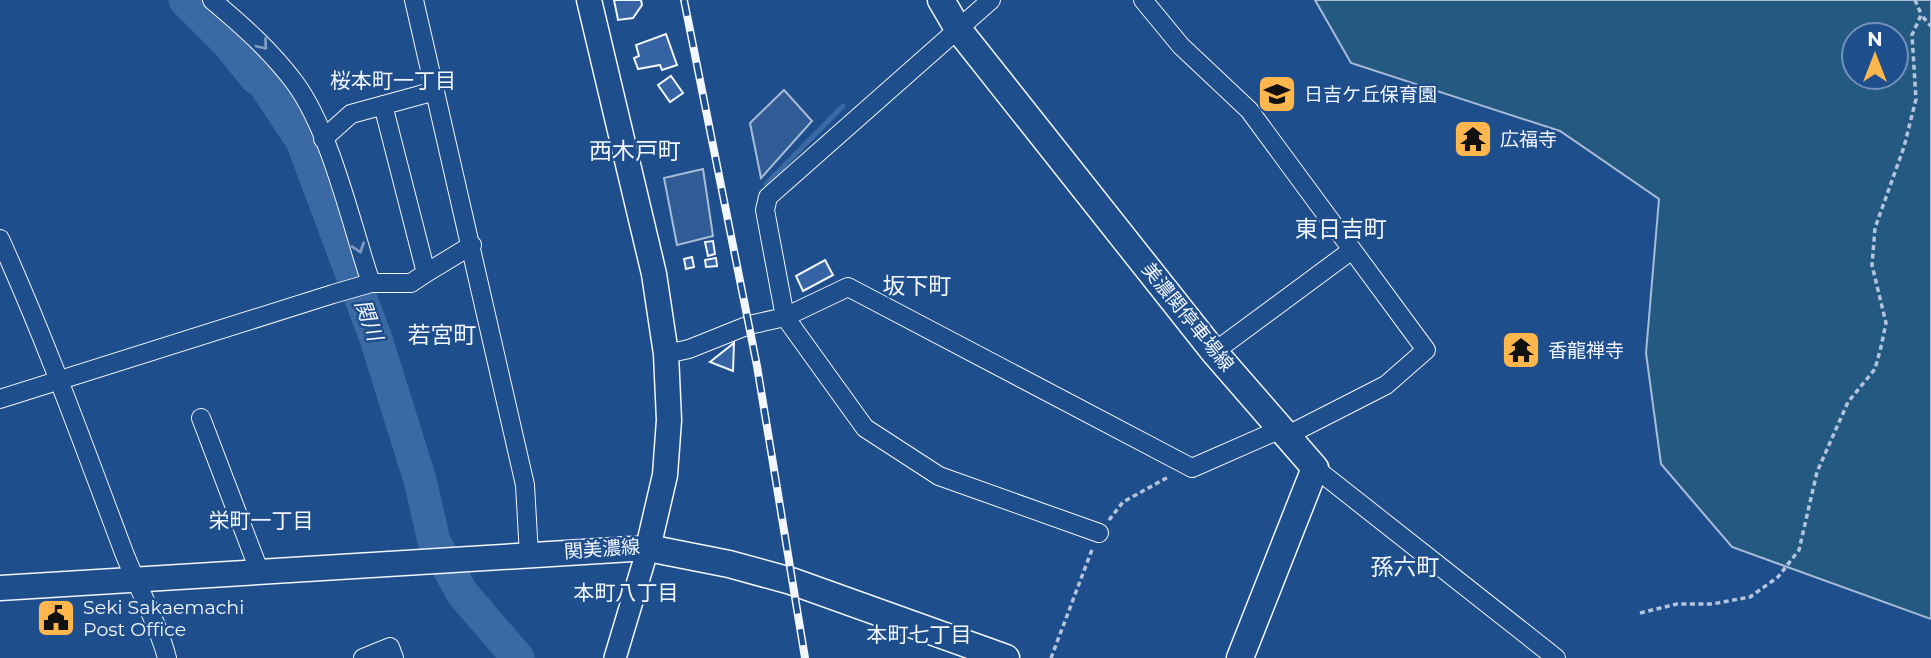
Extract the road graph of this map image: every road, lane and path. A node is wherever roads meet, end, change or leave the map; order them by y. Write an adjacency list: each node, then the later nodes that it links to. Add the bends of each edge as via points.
1 (212, 0): 13 (street, one-way to 13, via 256,37 297,85)
2 (414, 0): 11 (street)
3 (589, 0): 22 (main road, 関美濃線, via 654,274)
4 (941, 0): 10 (main road, 美濃関停車場線)
5 (991, 0): 10 (street)
6 (1143, 0): 16 (street, via 1181,46 1249,110)
7 (1915, 0): 8 (path)
8 (1921, 15): 9 (path); 35 (path, via 1912,35 1916,99 1875,228 1872,265 1886,323 1881,347 1875,369 1848,402 1817,472 1799,550 1778,577 1750,597 1677,604)
9 (1931, 26)
10 (958, 29): 20 (street, via 768,197 765,210); 21 (main road, 美濃関停車場線)
11 (435, 91): 12 (street); 15 (street)
12 (383, 105): 13 (street, via 351,114); 17 (street)
13 (323, 139): 19 (street, one-way to 19)
14 (0, 239): 18 (street)
15 (472, 245): 17 (street); 31 (street, via 525,485)
16 (1352, 250): 21 (street); 26 (street, via 1426,351 1386,385)
17 (426, 273): 19 (street, via 411,283)
18 (8, 276): 23 (street)
19 (371, 283): 23 (street)
20 (785, 317): 22 (street); 27 (street, via 848,287); 29 (street, via 865,428 939,475)
21 (1214, 352): 26 (main road, 美濃関停車場線)
22 (666, 354): 30 (main road, 関美濃線, via 669,420 665,475)
23 (60, 379): 24 (street); 33 (street)
24 (0, 399)
25 (201, 418): 32 (street)
26 (1284, 432): 27 (street); 28 (main road, 美濃関停車場線)
27 (1192, 468): 29 (path, via 1160,480 1124,502)
28 (1315, 468): 42 (main road); 43 (street)
29 (1099, 533): 41 (path)
30 (648, 548): 31 (main road, 関美濃線); 39 (street); 40 (main road, via 791,580)
31 (529, 555): 32 (main road, 関美濃線)
32 (260, 573): 33 (main road, 関美濃線)
33 (134, 580): 34 (main road, 関美濃線); 36 (street, via 160,630)
34 (0, 589)
35 (1640, 613)
36 (167, 658)
37 (363, 658): 38 (street, via 390,647)
38 (394, 658)
39 (615, 658)
40 (1006, 658)
41 (1051, 658)
42 (1240, 658)
43 (1556, 658)

